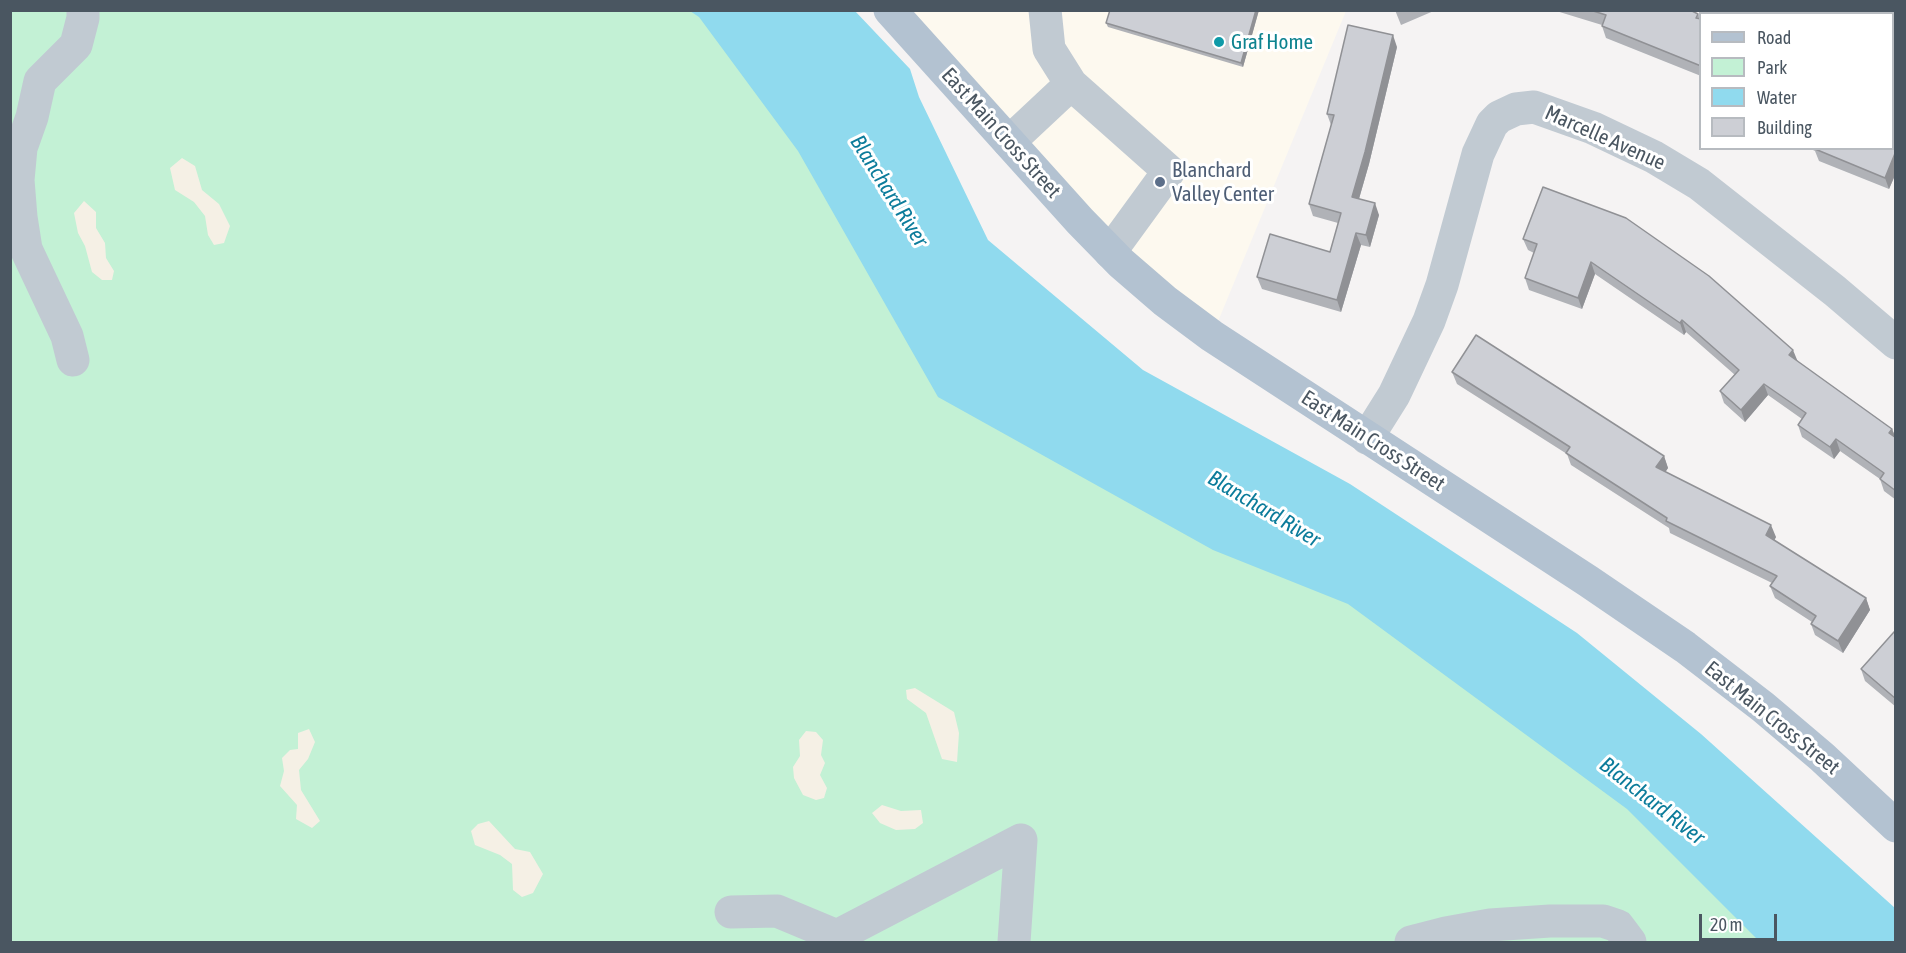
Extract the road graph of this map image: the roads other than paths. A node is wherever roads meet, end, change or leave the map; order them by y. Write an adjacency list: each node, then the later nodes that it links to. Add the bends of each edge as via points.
1 (83, 10): 6 (street, via 76,45 40,81)
2 (890, 10): 5 (main road, East Main Cross Street)
3 (1045, 10): 4 (street, via 1049,49)
4 (1071, 84): 5 (street); 7 (street, via 1169,171)
5 (1009, 142): 7 (main road, East Main Cross Street)
6 (15, 174): 9 (street, via 26,249 67,336)
7 (1110, 252): 10 (main road, East Main Cross Street, via 1212,336)
8 (1896, 343): 10 (street, Marcelle Avenue, via 1699,184 1593,128 1534,107 1516,109 1492,124 1478,154 1429,321 1394,395)
9 (73, 360)
10 (1367, 438): 11 (main road, East Main Cross Street, via 1685,647 1822,757)
11 (1896, 826)
12 (731, 912): 13 (street, via 777,911 837,936 1020,840)
13 (1014, 942)
14 (1411, 942): 15 (street, via 1490,925 1550,921 1603,921 1618,926)
15 (1630, 942)

